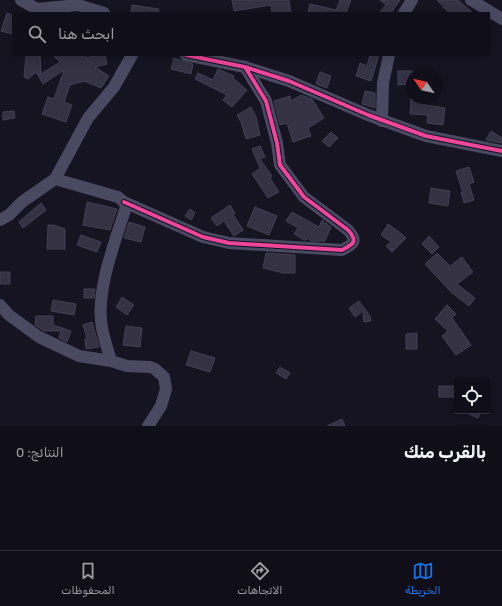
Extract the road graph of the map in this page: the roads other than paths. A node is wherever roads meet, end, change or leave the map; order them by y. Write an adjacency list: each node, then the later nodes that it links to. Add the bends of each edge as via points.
1 (21, 0): 4 (street, via 37,9 78,5)
2 (412, 0): 5 (street)
3 (471, 0): 6 (street)
4 (101, 12)
5 (405, 12)
6 (502, 19)
7 (131, 56): 13 (street, via 114,87 88,118)
8 (191, 56): 10 (street)
9 (389, 56): 11 (street, via 383,83)
10 (246, 67): 11 (street, via 289,81); 14 (street, via 266,100 280,165 304,197 354,236 351,245 342,250 230,243 203,237)
11 (382, 121): 12 (street, via 426,136)
12 (502, 151)
13 (55, 179): 14 (street, via 118,197); 15 (street)
14 (124, 202): 17 (street, via 126,207 108,264 101,302 102,327)
15 (0, 220)
16 (0, 305): 17 (street, via 9,315 39,337 79,356)
17 (111, 361): 18 (street, via 127,366 150,367 164,378 166,389 161,406)
18 (148, 426)

